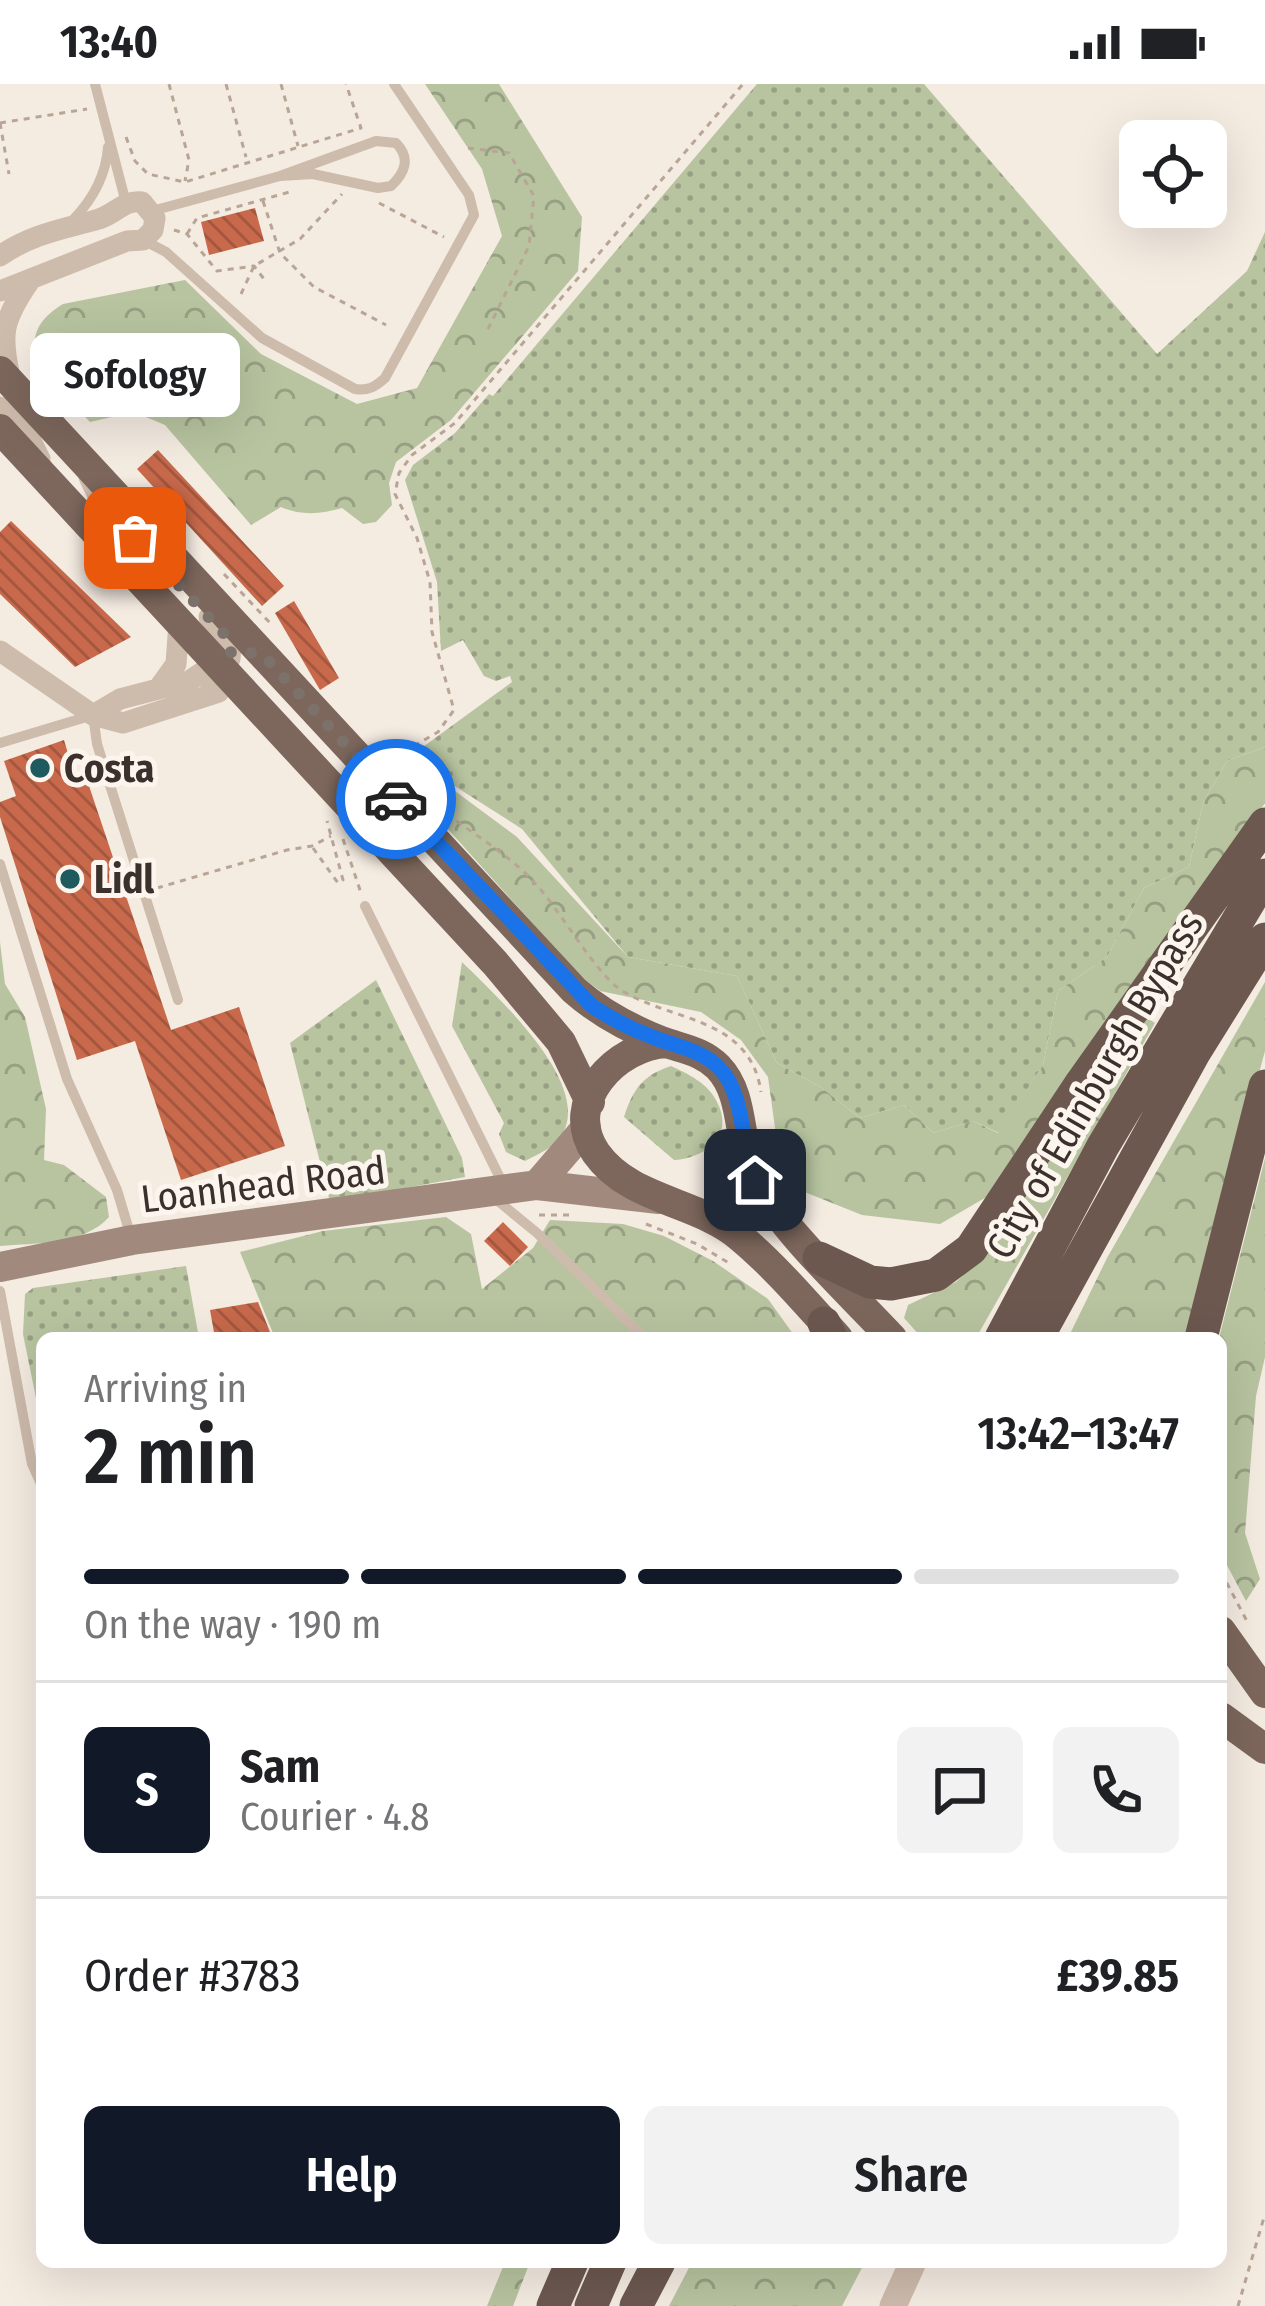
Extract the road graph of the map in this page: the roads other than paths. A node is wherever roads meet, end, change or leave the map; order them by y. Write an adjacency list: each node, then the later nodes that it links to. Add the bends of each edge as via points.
1 (94, 84): 3 (lane)
2 (394, 84): 8 (lane, via 474,206 471,226 377,386 356,388 262,338 166,252)
3 (109, 137): 5 (lane); 7 (lane, via 93,196)
4 (280, 176): 4 (lane, via 376,141 396,142 406,158 391,186 378,188); 6 (lane)
5 (121, 207): 6 (street, via 142,202); 7 (street); 8 (street, via 116,230)
6 (152, 211): 8 (street, via 153,230)
7 (66, 226): 9 (street)
8 (135, 240): 10 (street)
9 (0, 256)
10 (30, 282): 11 (street); 12 (street, via 4,326)
11 (0, 291)
12 (4, 387): 14 (main road); 15 (street)
13 (0, 429): 15 (main road)
14 (81, 460): 18 (main road); 19 (street, via 102,504 228,638)
15 (53, 486): 16 (main road)
16 (179, 622): 19 (main road); 20 (street, via 176,664)
17 (0, 651): 21 (street)
18 (264, 656): 19 (street, via 239,650); 29 (main road, via 383,761 574,991)
19 (219, 670): 20 (street); 21 (street, via 181,707 123,722); 31 (main road, via 547,1023)
20 (158, 689): 21 (street)
21 (93, 715): 22 (lane); 28 (lane)
22 (0, 743)
23 (1265, 824): 35 (highway, via 971,1249 936,1275 891,1284)
24 (0, 864): 34 (lane, via 67,1079)
25 (1265, 875): 41 (highway, City of Edinburgh Bypass)
26 (365, 906): 32 (lane)
27 (1265, 939): 42 (highway, City of Edinburgh Bypass)
28 (178, 1000)
29 (668, 1043): 31 (main road, via 617,1059 599,1078); 35 (main road, via 702,1054 730,1082 755,1180)
30 (1265, 1086): 43 (highway)
31 (588, 1115): 32 (main road); 33 (main road, via 597,1155)
32 (513, 1197): 33 (main road, Loanhead Road); 34 (main road, Loanhead Road); 38 (lane)
33 (652, 1211): 39 (main road, via 687,1208 739,1235)
34 (132, 1240): 36 (main road, Loanhead Road)
35 (819, 1258): 40 (main road)
36 (0, 1267)
37 (0, 1292): 44 (lane)
38 (639, 1332)
39 (830, 1332)
40 (887, 1332)
41 (1003, 1332)
42 (1040, 1332)
43 (1203, 1332)
44 (36, 1473)
45 (1227, 1639): 46 (main road)
46 (1265, 1693)
47 (1227, 1721): 48 (main road)
48 (1265, 1749)
49 (548, 2268): 54 (highway)
50 (569, 2268): 55 (highway)
51 (607, 2268): 56 (highway)
52 (656, 2268): 57 (highway)
53 (910, 2268): 58 (street)
54 (536, 2306)
55 (553, 2306)
56 (591, 2306)
57 (636, 2306)
58 (893, 2306)

